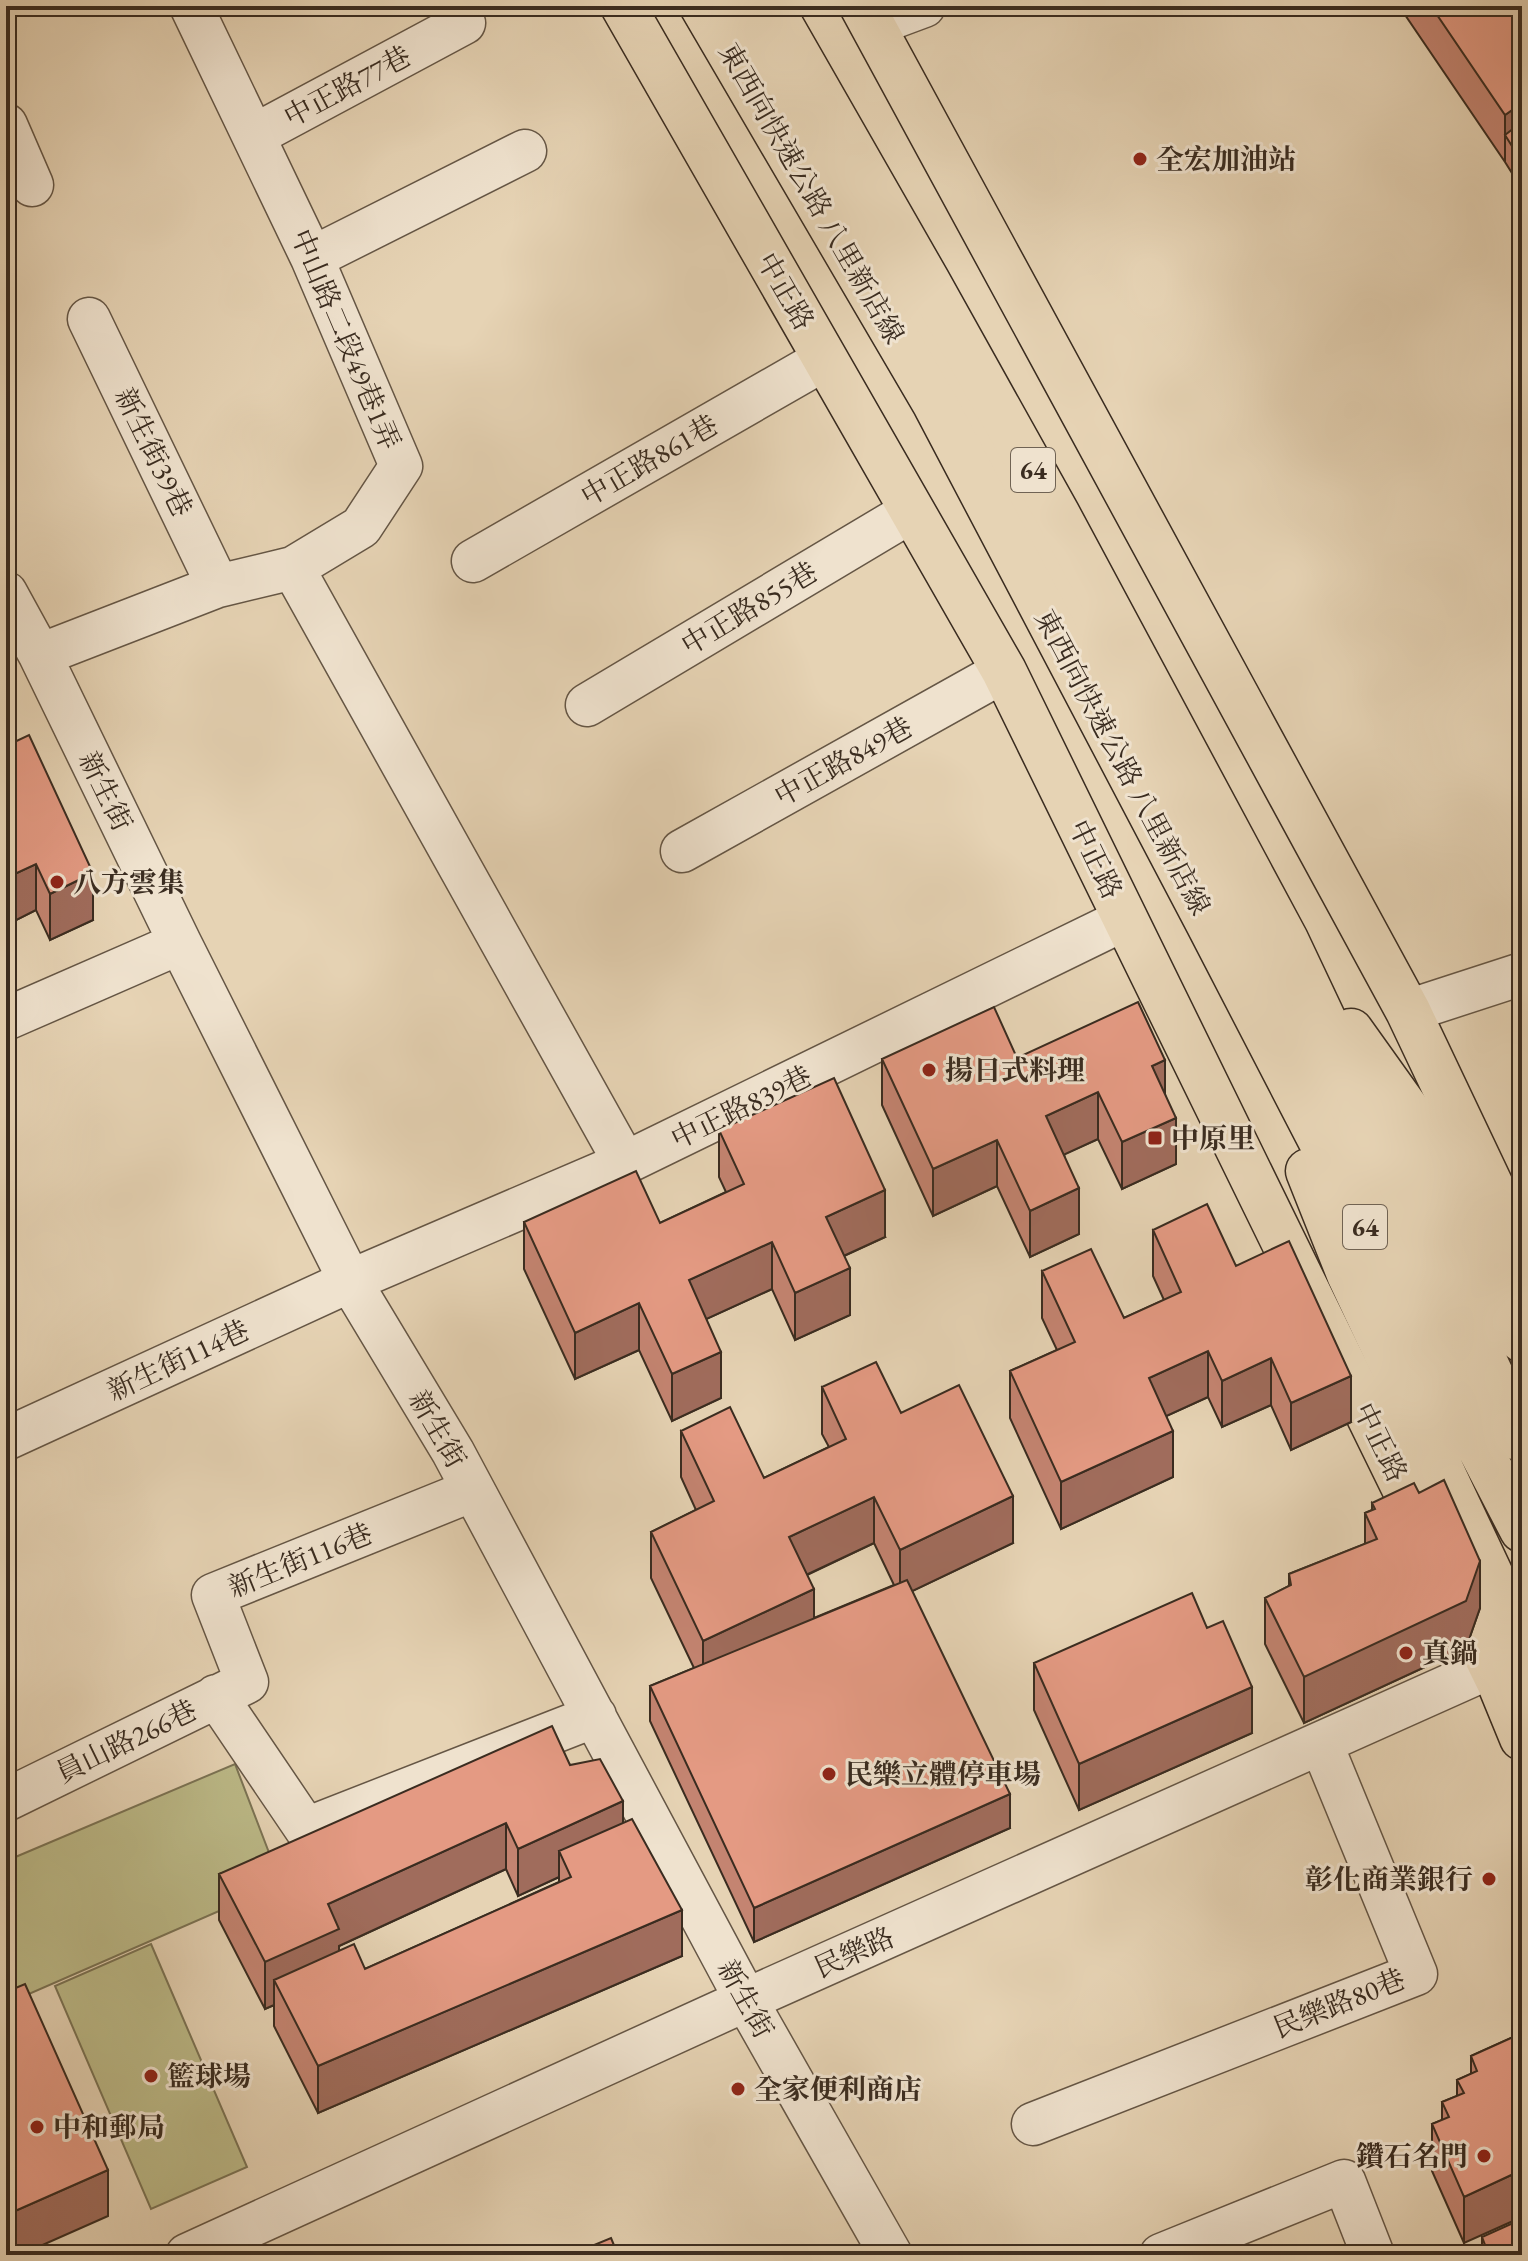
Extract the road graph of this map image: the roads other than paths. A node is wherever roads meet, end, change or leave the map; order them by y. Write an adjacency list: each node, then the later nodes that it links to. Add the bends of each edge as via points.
1 (191, 6): 10 (street, 中山路二段49巷1弄)
2 (458, 6): 10 (street, 中正路77巷, via 464,23)
3 (623, 6): 15 (main road, 中正路)
4 (702, 6): 26 (main road, 東西向快速公路 八里新店線 / 64, via 935,404)
5 (738, 6): 38 (main road, via 913,300 1058,566)
6 (770, 6): 27 (main road, 東西向快速公路 八里新店線 / 64, via 1058,515)
7 (924, 6): 8 (street)
8 (867, 15): 30 (main road)
9 (6, 125): 12 (street)
10 (255, 135): 13 (street, 中山路二段49巷1弄)
11 (525, 151): 13 (street)
12 (32, 185)
13 (312, 258): 18 (street, 中山路二段49巷1弄, via 401,466 361,527)
14 (89, 319): 19 (street, 新生街39巷)
15 (825, 359): 16 (main road, 中正路); 17 (street, 中正路861巷)
16 (912, 511): 22 (main road, 中正路); 23 (street, 中正路855巷)
17 (473, 561)
18 (293, 568): 19 (street, 中山路二段49巷1弄); 32 (street)
19 (218, 586): 21 (street, 中山路二段49巷1弄)
20 (6, 593): 21 (street, 新生街)
21 (40, 655): 28 (street, 新生街)
22 (1004, 671): 24 (street, 中正路849巷); 25 (main road, 中正路)
23 (587, 705)
24 (682, 851)
25 (1125, 919): 32 (street, 中正路839巷); 41 (main road, 中正路)
26 (1208, 923): 40 (main road, 東西向快速公路 八里新店線 / 64); 41 (main road, via 1349,1274)
27 (1286, 940): 35 (main road, via 1426,1136); 37 (main road, 東西向快速公路 八里新店線 / 64)
28 (180, 943): 31 (street); 34 (street, 新生街)
29 (1522, 974): 30 (street)
30 (1408, 1011): 33 (main road)
31 (6, 1019)
32 (625, 1163): 34 (street, 中正路839巷)
33 (1522, 1251)
34 (350, 1281): 36 (street, 新生街114巷); 39 (street, 新生街)
35 (1522, 1340)
36 (6, 1439)
37 (1522, 1440)
38 (1522, 1485)
39 (473, 1490): 42 (street, 新生街116巷, via 213,1595); 43 (street, 新生街)
40 (1522, 1530)
41 (1512, 1654): 44 (main road, 中正路); 45 (street, 民樂路)
42 (231, 1689): 43 (street, via 306,1829); 46 (street, 員山路266巷)
43 (595, 1716): 47 (street, 新生街)
44 (1522, 1738)
45 (1321, 1743): 47 (street, 民樂路); 48 (street, 民樂路80巷, via 1416,1974)
46 (6, 1800)
47 (746, 2000): 49 (street, 民樂路); 50 (street, 新生街)
48 (1033, 2124)
49 (187, 2255)
50 (891, 2255)
51 (1161, 2255): 52 (street, via 1344,2181)
52 (1373, 2255)

